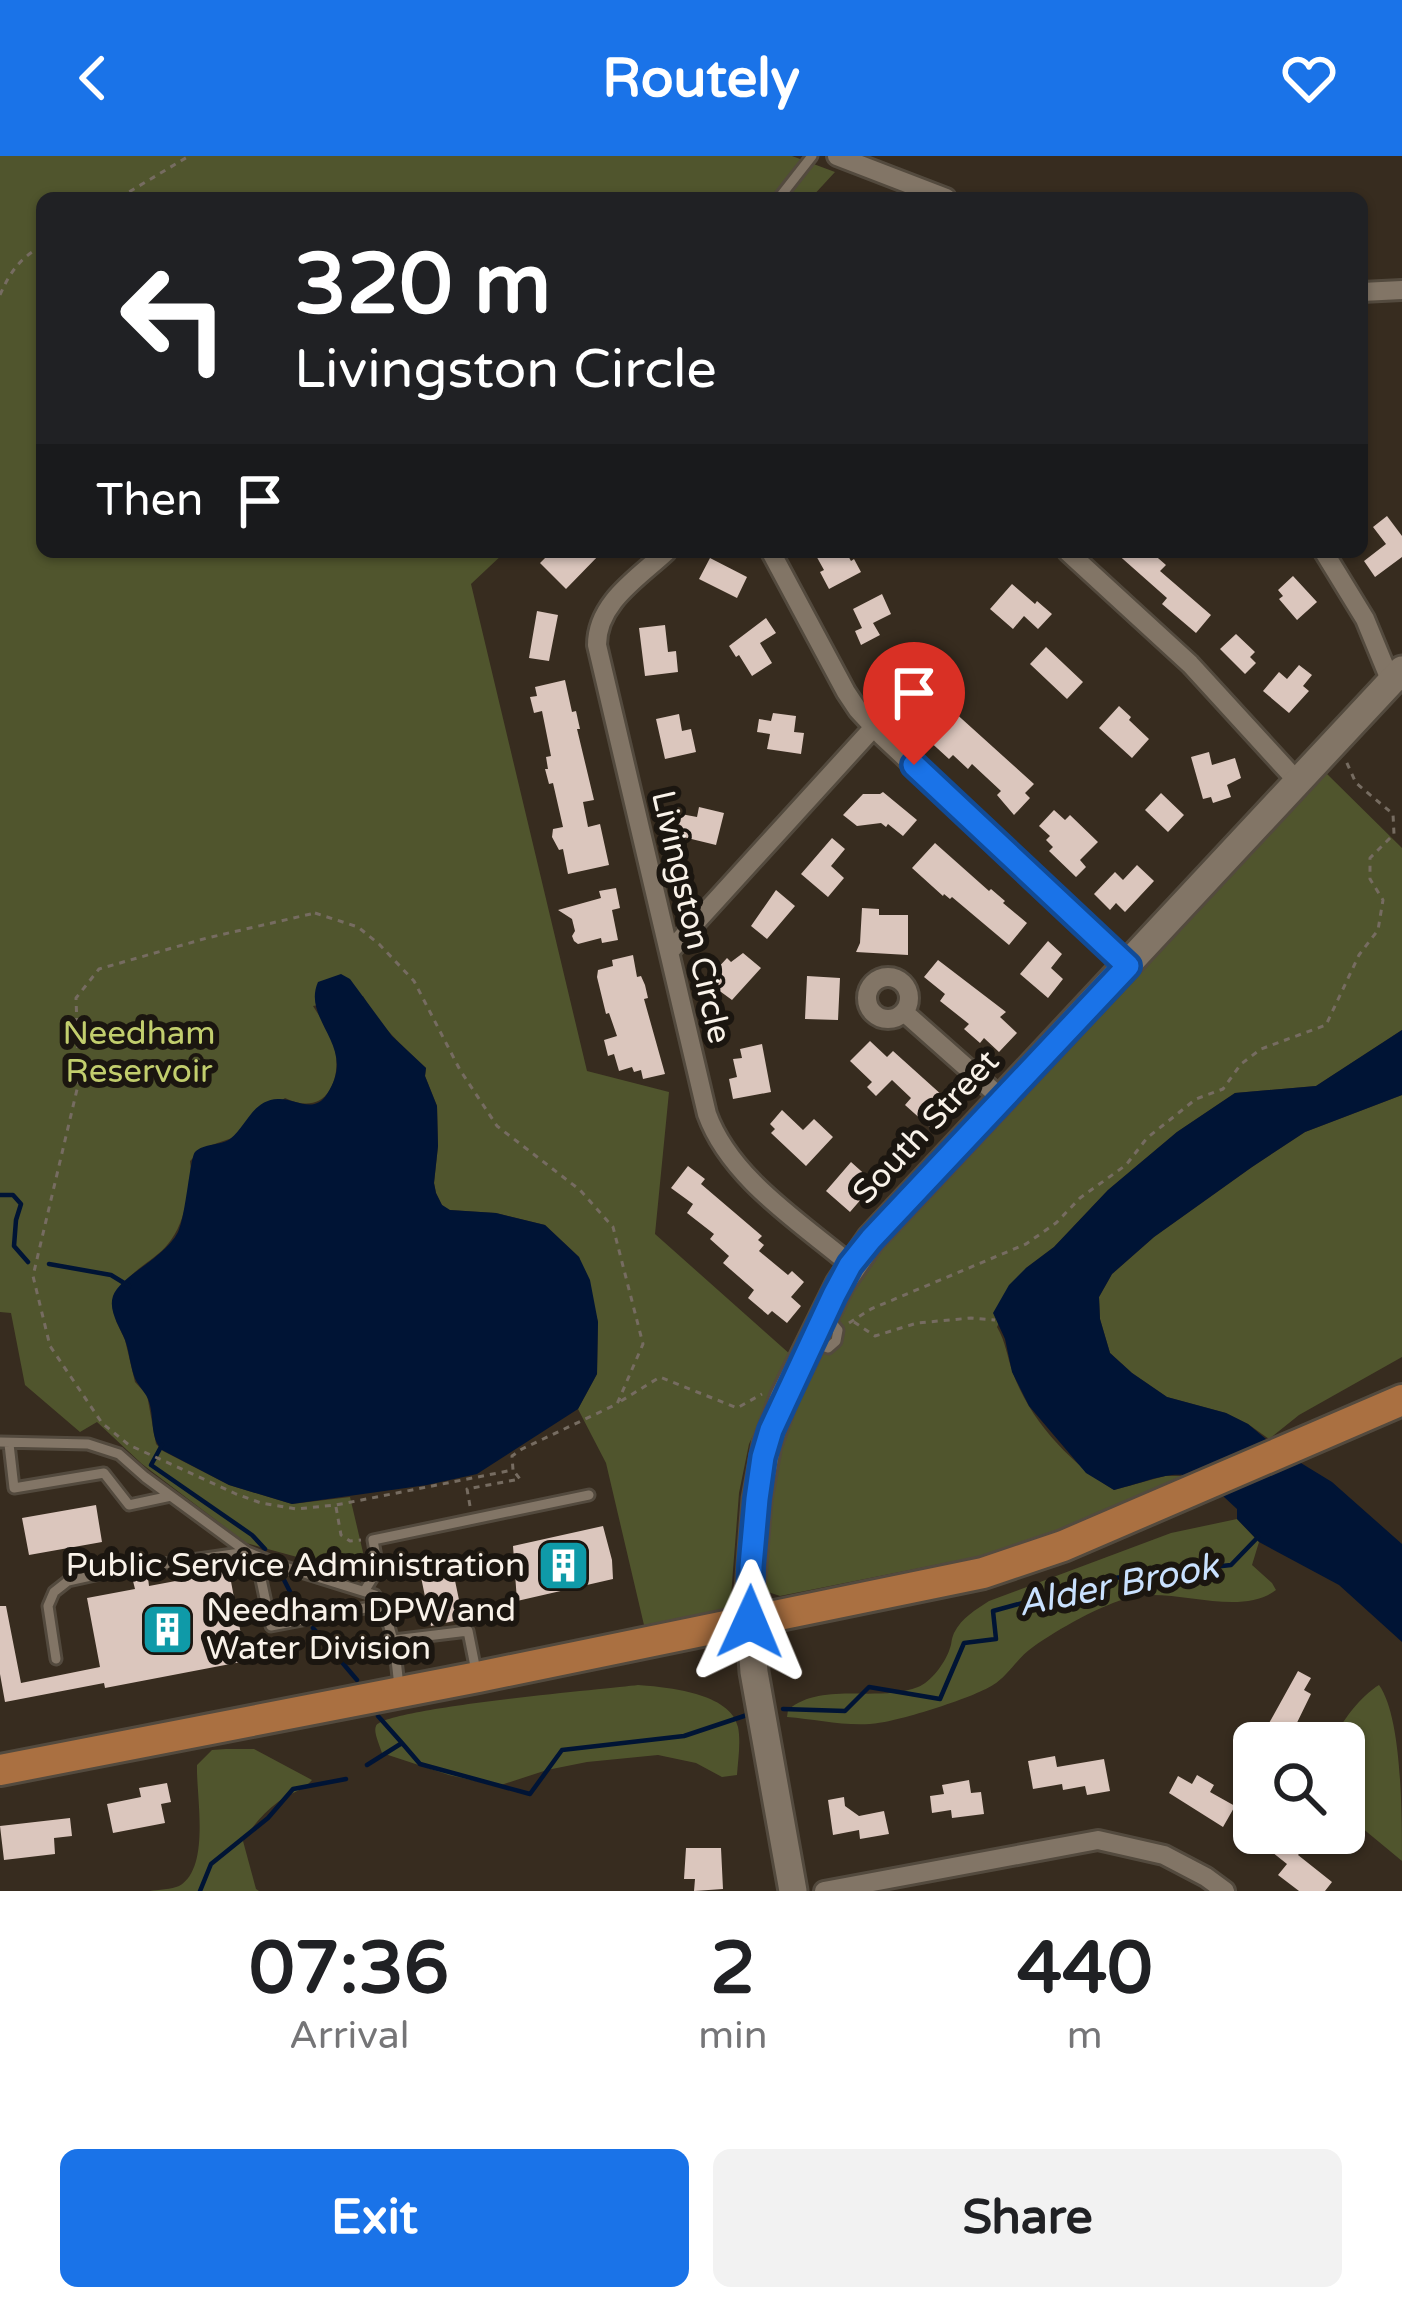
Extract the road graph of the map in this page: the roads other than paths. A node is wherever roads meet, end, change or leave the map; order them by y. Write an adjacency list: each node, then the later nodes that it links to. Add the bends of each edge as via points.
1 (812, 156): 3 (lane)
2 (837, 156): 4 (street)
3 (784, 192)
4 (930, 192)
5 (1402, 290): 6 (street)
6 (1368, 292)
7 (660, 558): 14 (street, Livingston Circle, via 613,601 597,645)
8 (774, 558): 12 (street)
9 (1075, 558): 13 (street, via 1190,664)
10 (1328, 558): 11 (street)
11 (1397, 676): 13 (street, South Street)
12 (874, 728): 14 (street); 15 (street)
13 (1298, 782): 15 (street, South Street)
14 (669, 952): 18 (street, Livingston Circle, via 715,1134 758,1185)
15 (1128, 966): 17 (street, South Street)
16 (904, 1012): 17 (street)
17 (1001, 1100): 18 (street, South Street)
18 (850, 1265): 26 (street, South Street, via 831,1323 811,1342 771,1430 752,1547)
19 (1402, 1400): 26 (main road, via 983,1574)
20 (4, 1443): 21 (lane, via 105,1449); 21 (lane, via 14,1488 104,1473 129,1505)
21 (170, 1496): 23 (lane)
22 (589, 1496): 24 (lane, via 373,1540 378,1569)
23 (252, 1554): 24 (lane); 25 (lane, via 271,1626); 28 (lane, via 68,1582 48,1606)
24 (365, 1590): 25 (lane)
25 (381, 1605): 27 (lane)
26 (750, 1622): 29 (main road); 32 (street, South Street)
27 (394, 1640): 29 (lane, via 468,1631); 30 (lane)
28 (56, 1659)
29 (478, 1677): 30 (main road)
30 (399, 1692): 31 (main road)
31 (0, 1770)
32 (793, 1891)
33 (824, 1891): 34 (street, via 1098,1840 1164,1855)
34 (1225, 1891)

